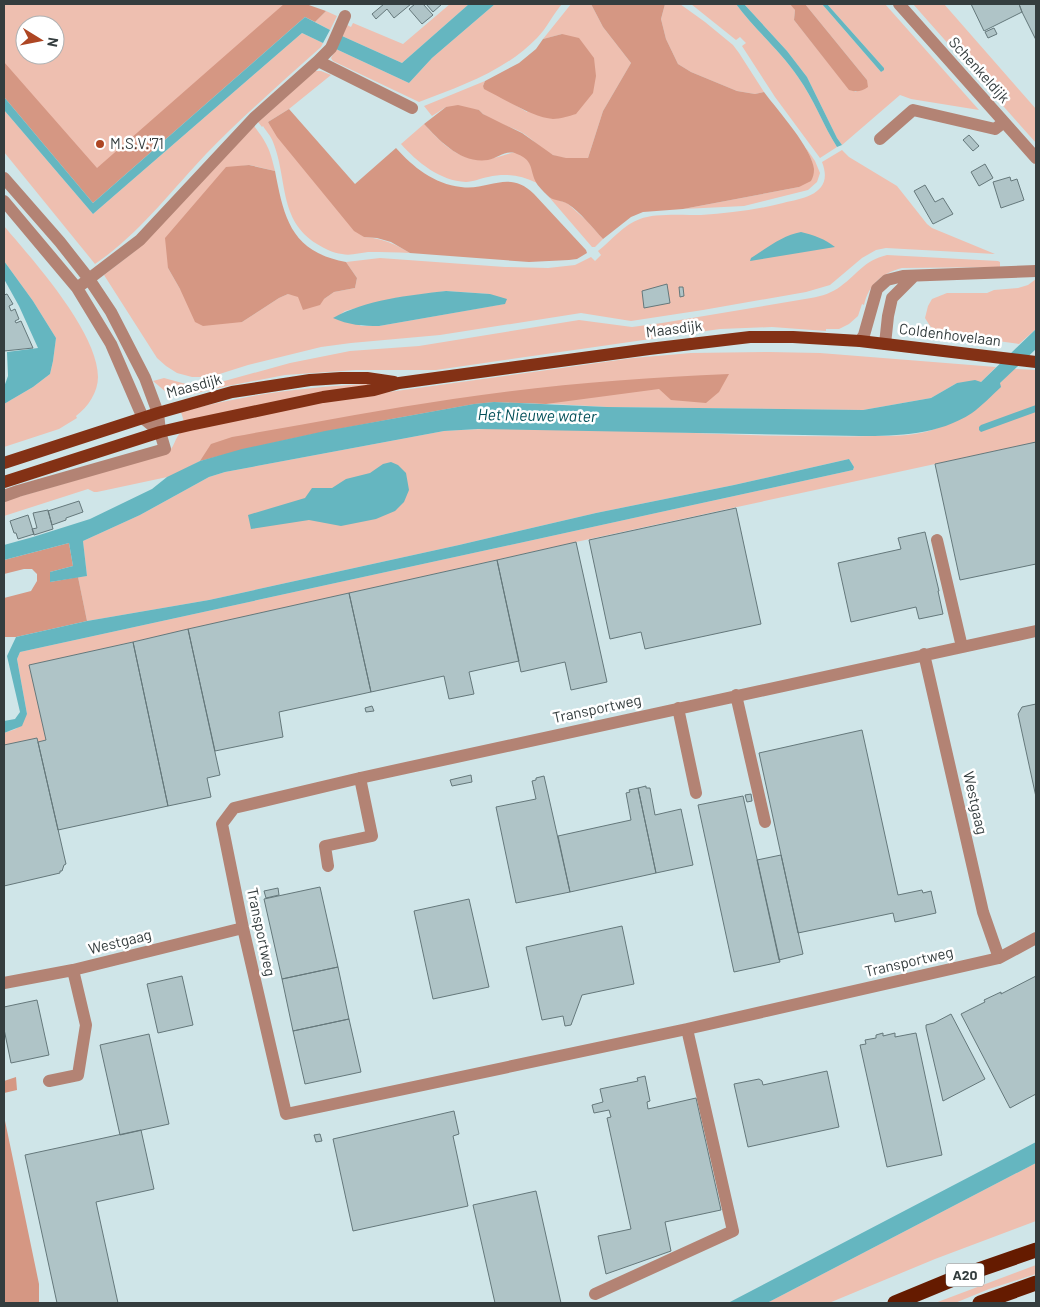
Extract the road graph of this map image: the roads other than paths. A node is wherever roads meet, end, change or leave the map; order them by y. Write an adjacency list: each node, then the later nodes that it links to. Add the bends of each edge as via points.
1 (899, 4): 5 (street, Schenkeldijk)
2 (345, 16): 3 (street, via 331,48)
3 (318, 61): 4 (street); 12 (street, via 254,118 140,240)
4 (412, 108)
5 (1004, 122): 6 (street, via 995,129 913,110); 7 (street, Schenkeldijk)
6 (880, 139)
7 (1036, 158)
8 (4, 178): 12 (street)
9 (4, 201): 13 (street)
10 (1036, 271): 11 (street)
11 (914, 276): 14 (street, via 887,280 878,289); 15 (street, via 892,298)
12 (89, 279): 13 (street); 18 (street, via 130,347)
13 (77, 288): 19 (street, via 111,344)
14 (860, 341): 15 (main road, Coldenhovelaan); 17 (main road, Maasdijk, via 739,338)
15 (885, 344): 16 (main road, Coldenhovelaan)
16 (1031, 361)
17 (398, 383): 18 (main road, Maasdijk, via 367,378 310,380 232,392); 20 (main road, Maasdijk)
18 (158, 413): 19 (main road, Maasdijk); 20 (street)
19 (143, 418): 20 (street); 21 (main road, Maasdijk)
20 (160, 432): 22 (main road, Maasdijk); 23 (street, via 165,449)
21 (4, 463)
22 (4, 482)
23 (4, 496)
24 (937, 540): 26 (street)
25 (1036, 631): 26 (street, Transportweg)
26 (962, 646): 27 (street, Transportweg)
27 (924, 654): 28 (street, Transportweg); 36 (street, Westgaag, via 983,912)
28 (736, 695): 29 (street, Transportweg); 32 (street)
29 (678, 708): 30 (street, Transportweg); 31 (street)
30 (360, 778): 33 (street, via 372,836 325,846); 34 (street, Transportweg, via 234,808 222,824)
31 (696, 793)
32 (765, 822)
33 (328, 866)
34 (243, 928): 37 (street, Westgaag); 39 (street, Transportweg, via 286,1114)
35 (1036, 938): 36 (street, Transportweg)
36 (998, 958): 39 (street, Transportweg)
37 (73, 970): 38 (street, Westgaag); 40 (street, via 86,1025 78,1075)
38 (4, 983)
39 (687, 1029): 43 (street, via 733,1231)
40 (49, 1081)
41 (1036, 1250): 44 (highway, A20)
42 (1036, 1284): 45 (highway, A20)
43 (596, 1294)
44 (895, 1303)
45 (980, 1303)

